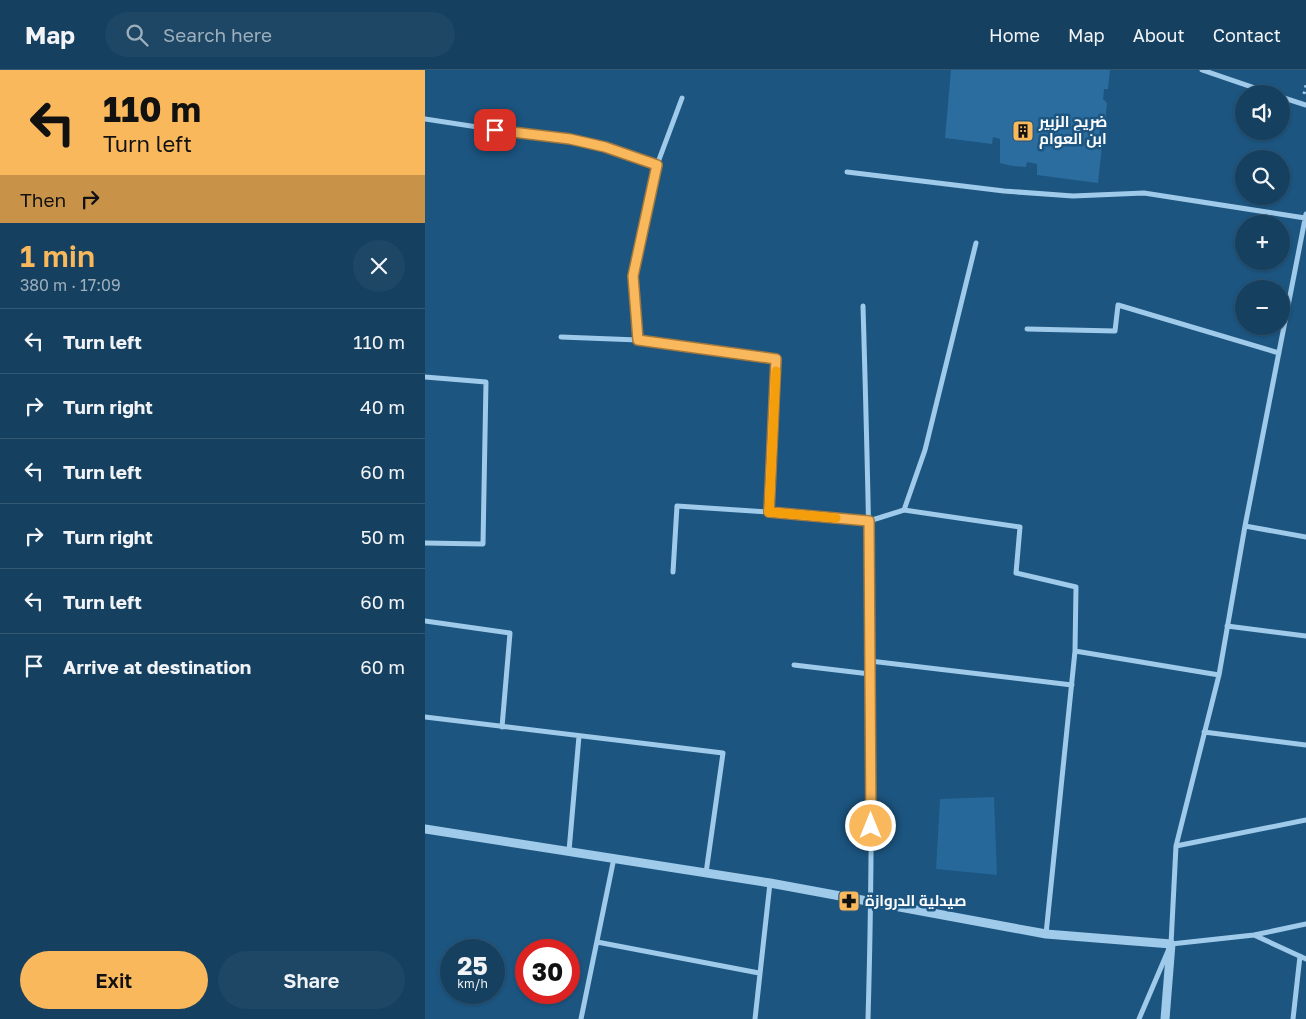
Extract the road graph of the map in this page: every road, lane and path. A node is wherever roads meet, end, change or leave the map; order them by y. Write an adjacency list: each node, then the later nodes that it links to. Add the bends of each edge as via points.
1 (1202, 70): 2 (street)
2 (1246, 85)
3 (682, 98): 7 (street)
4 (1290, 100): 5 (street)
5 (1306, 105)
6 (425, 119): 7 (street, via 570,139)
7 (657, 165): 16 (street, via 633,276)
8 (847, 172): 9 (street, via 1073,196 1144,193)
9 (1305, 216): 11 (street)
10 (976, 243): 19 (street, via 925,450)
11 (1300, 245): 12 (street); 17 (street)
12 (1306, 246)
13 (863, 306): 21 (street)
14 (1027, 329): 17 (street, via 1115,331 1119,305)
15 (561, 337): 16 (street)
16 (638, 340): 20 (street, via 776,359)
17 (1279, 353): 22 (street)
18 (425, 377): 24 (street, via 486,382 483,544)
19 (904, 510): 21 (street); 29 (street, via 1020,527 1016,573 1076,588)
20 (769, 512): 21 (street); 25 (street, via 677,506)
21 (869, 521): 30 (street)
22 (1245, 526): 23 (street); 27 (street)
23 (1306, 537)
24 (425, 543)
25 (673, 572)
26 (425, 621): 36 (street, via 510,633)
27 (1227, 626): 28 (street); 33 (street)
28 (1306, 636)
29 (1075, 651): 33 (street); 34 (street)
30 (870, 661): 32 (street); 34 (street)
31 (794, 665): 32 (street)
32 (870, 674): 47 (street)
33 (1219, 675): 37 (street)
34 (1071, 684): 49 (street)
35 (425, 718): 36 (street)
36 (502, 727): 38 (street)
37 (1205, 732): 39 (street); 42 (street)
38 (579, 736): 43 (street); 45 (street, via 723,753)
39 (1306, 745)
40 (1306, 820): 42 (street)
41 (425, 829): 43 (street)
42 (1177, 846): 52 (street)
43 (569, 851): 44 (street)
44 (614, 858): 45 (street); 51 (street)
45 (705, 873): 46 (street)
46 (770, 882): 47 (street); 55 (street)
47 (872, 902): 49 (street); 58 (street)
48 (1306, 924): 50 (street)
49 (1046, 934): 52 (street)
50 (1254, 935): 52 (street); 53 (street)
51 (597, 942): 55 (street); 56 (street)
52 (1171, 944): 59 (street); 60 (street)
53 (1300, 956): 54 (street); 61 (street)
54 (1306, 959)
55 (759, 973): 57 (street)
56 (581, 1019)
57 (755, 1019)
58 (868, 1019)
59 (1139, 1019)
60 (1165, 1019)
61 (1293, 1019)

